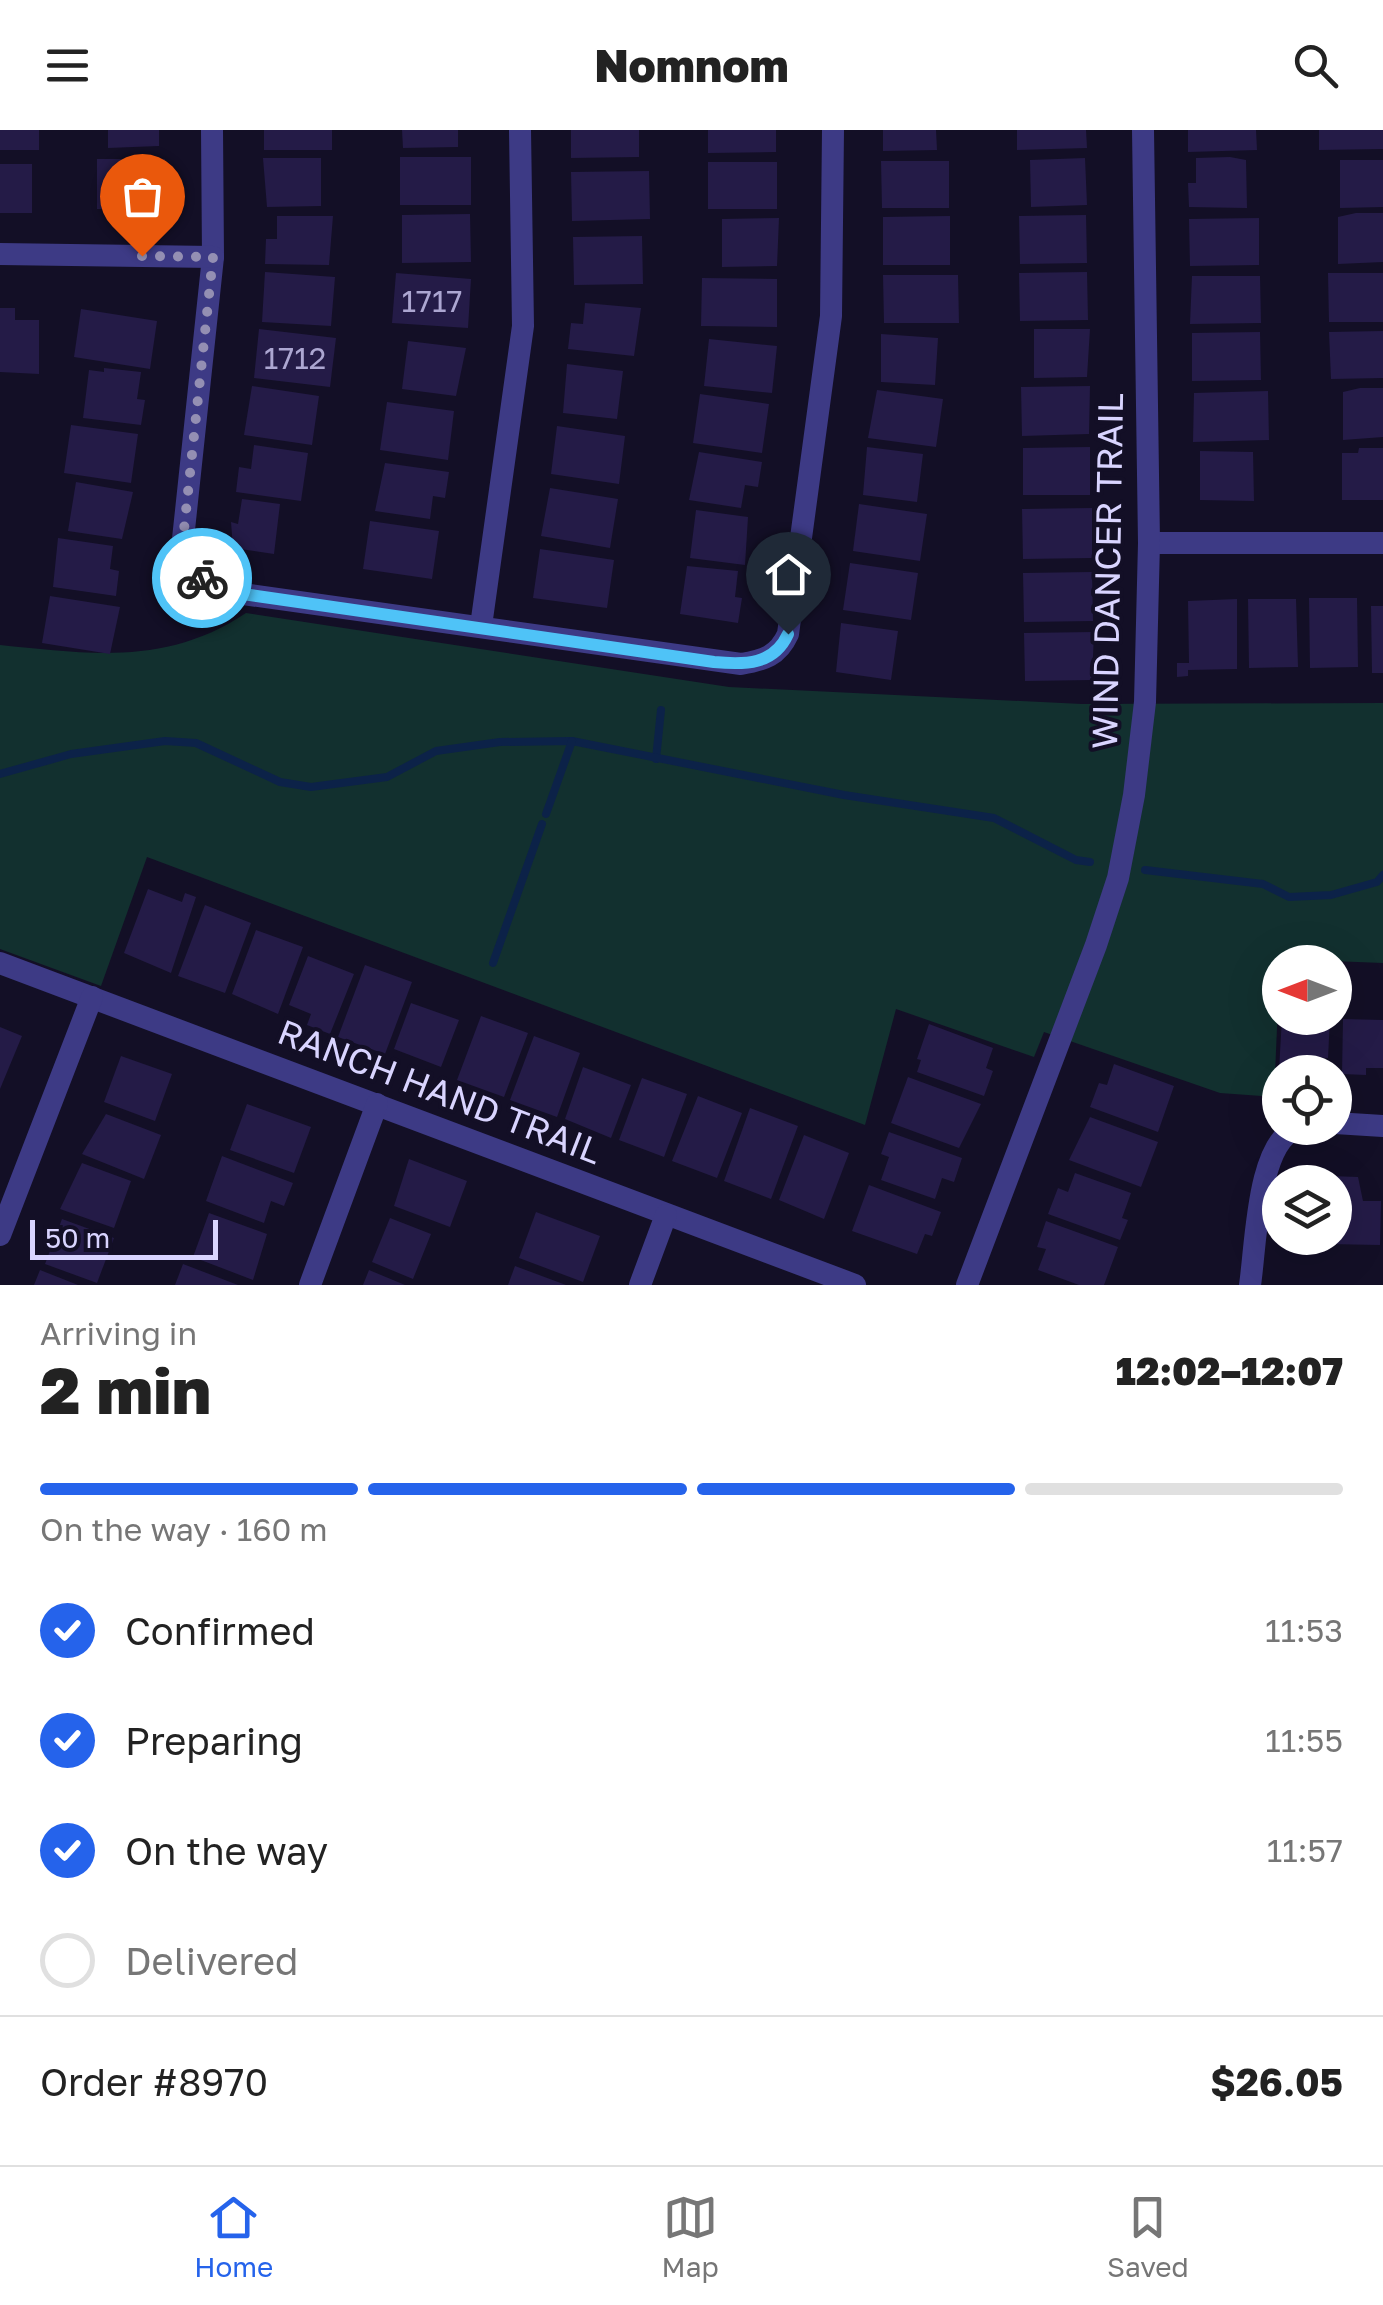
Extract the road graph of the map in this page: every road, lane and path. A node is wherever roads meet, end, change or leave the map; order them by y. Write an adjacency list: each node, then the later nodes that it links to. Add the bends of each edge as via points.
1 (212, 130): 6 (street)
2 (520, 130): 9 (street, via 522,326)
3 (833, 130): 9 (street, via 826,382 781,650 763,660 714,662)
4 (1143, 130): 7 (street, WIND DANCER TRAIL)
5 (0, 254): 6 (street)
6 (213, 257): 9 (street, via 183,539 190,564 207,584 229,592)
7 (1149, 543): 8 (street); 21 (street, WIND DANCER TRAIL, via 1145,702 1118,878)
8 (1383, 543)
9 (480, 626)
10 (0, 963): 11 (street, RANCH HAND TRAIL)
11 (92, 997): 12 (street, RANCH HAND TRAIL); 17 (street)
12 (378, 1104): 16 (street, RANCH HAND TRAIL); 18 (street)
13 (1352, 1125): 14 (street)
14 (1383, 1126)
15 (1276, 1145): 22 (street, via 1268,1158)
16 (666, 1216): 19 (street); 20 (street, RANCH HAND TRAIL)
17 (0, 1236)
18 (310, 1285)
19 (640, 1285)
20 (855, 1285)
21 (967, 1285)
22 (1250, 1285)

